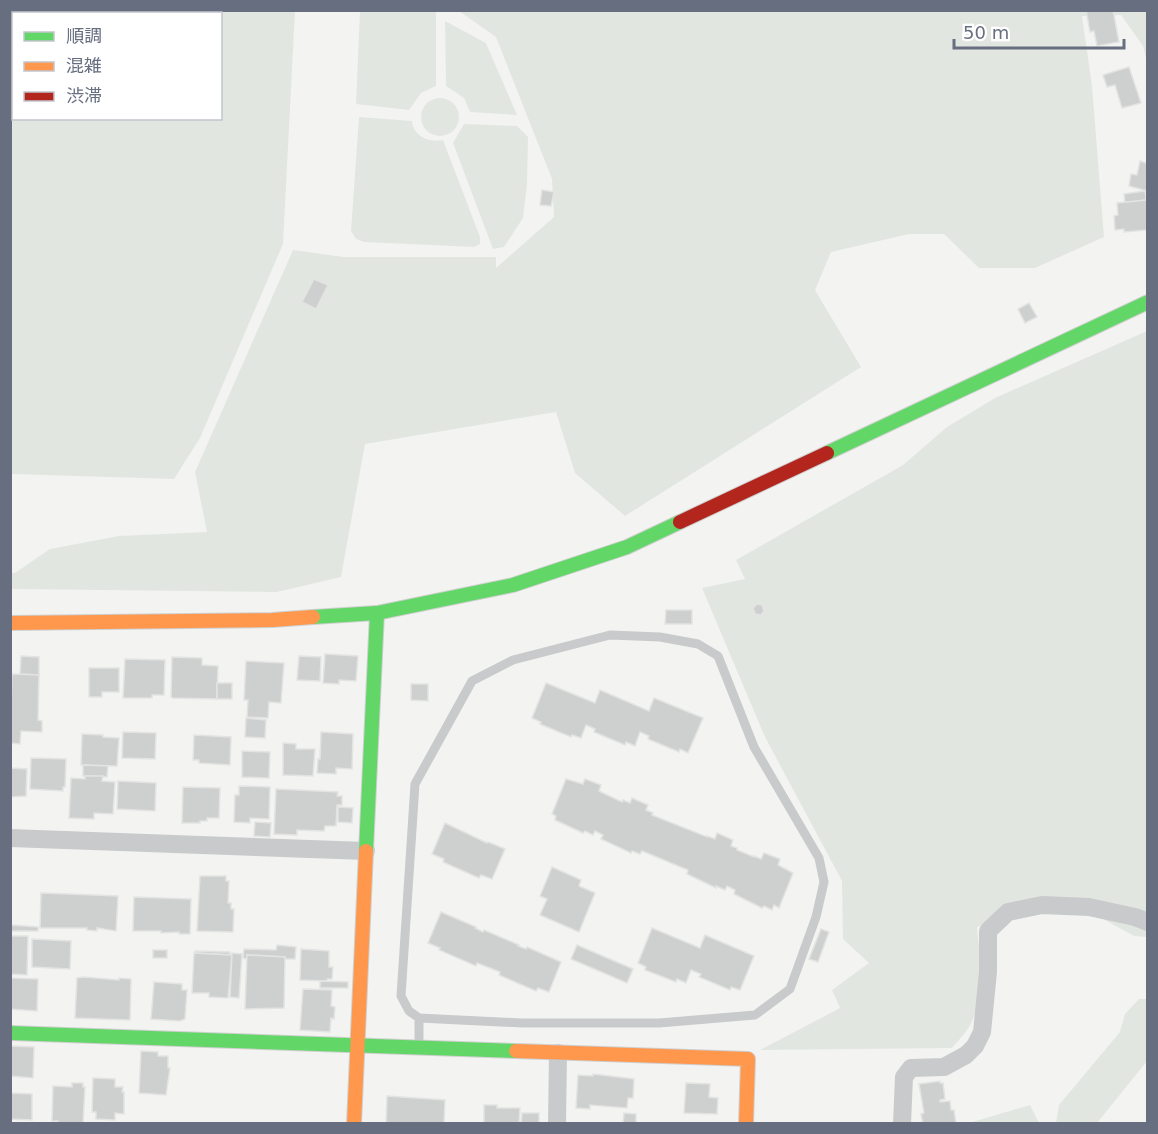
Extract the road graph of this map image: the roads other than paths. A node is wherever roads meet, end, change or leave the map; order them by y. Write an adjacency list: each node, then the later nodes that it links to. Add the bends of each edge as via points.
1 (1148, 303): 2 (street, via 627,548 513,585)
2 (377, 613): 3 (street, via 272,620); 5 (street)
3 (10, 623)
4 (10, 838): 5 (street)
5 (366, 851): 9 (street)
6 (1148, 922): 15 (street, via 1089,907 1042,905 1008,912 988,931 982,1032 975,1046 944,1067 911,1068 904,1077)
7 (420, 1018): 7 (lane, via 409,1011 401,996 415,784 472,681 513,660 610,635 660,637 698,645 718,656 754,747 819,858 824,882 790,989 755,1015 659,1023); 10 (lane)
8 (10, 1033): 9 (street)
9 (358, 1045): 10 (street); 12 (street)
10 (420, 1047): 11 (street)
11 (558, 1053): 13 (street); 14 (street, via 748,1059)
12 (354, 1124)
13 (556, 1124)
14 (746, 1124)
15 (902, 1124)

